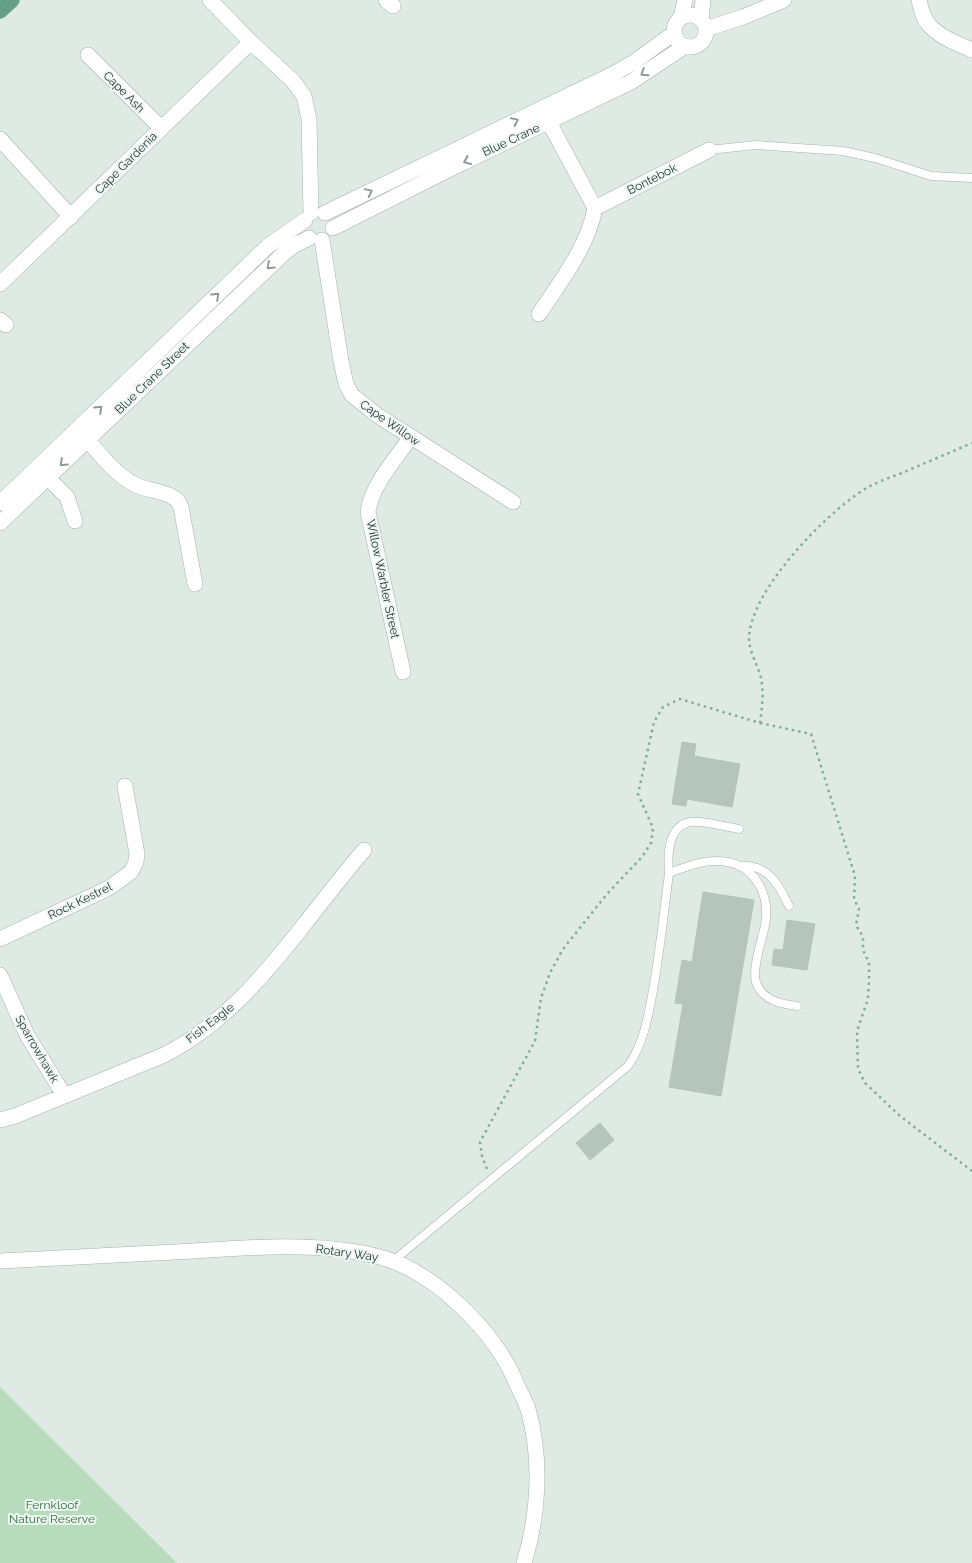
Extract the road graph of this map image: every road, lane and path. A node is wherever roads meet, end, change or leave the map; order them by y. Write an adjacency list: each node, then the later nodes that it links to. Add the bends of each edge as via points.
1 (12, 0): 7 (main road)
2 (210, 0): 11 (street)
3 (685, 0): 8 (street, Blue Crane)
4 (703, 0): 9 (street)
5 (784, 0): 9 (street, via 743,17)
6 (919, 0): 13 (street, via 929,26)
7 (0, 11)
8 (681, 18): 9 (street, via 694,16); 10 (street, Blue Crane)
9 (703, 24): 12 (street, Blue Crane, via 705,34 700,43)
10 (674, 32): 12 (street, via 677,41); 15 (street, Blue Crane, via 634,62)
11 (251, 42): 17 (street, Cape Gardenia); 22 (street, via 304,96 310,119)
12 (685, 46): 16 (street, Blue Crane, one-way to 16, via 631,82)
13 (972, 50)
14 (88, 55): 17 (street, Cape Ash)
15 (542, 108): 16 (street); 22 (street, Blue Crane, one-way to 15)
16 (549, 122): 21 (street); 24 (street, Blue Crane, one-way to 24)
17 (161, 128): 23 (street, Cape Gardenia)
18 (0, 139): 23 (street)
19 (709, 150): 20 (lane, via 756,145 843,151 931,176); 21 (street, Bontebok)
20 (972, 178)
21 (595, 208): 27 (street, via 586,238)
22 (314, 215): 24 (street, via 331,220); 25 (street, via 304,229); 28 (street, Blue Crane Street, one-way to 22, via 268,246)
23 (71, 217): 26 (street, Cape Gardenia)
24 (333, 228): 25 (street, Blue Crane Street, via 327,238)
25 (316, 239): 28 (street, Blue Crane Street, one-way to 28, via 293,246 282,255); 29 (street, Cape Willow, via 346,384 358,401)
26 (0, 284)
27 (539, 314)
28 (83, 435): 31 (street, Blue Crane Street, one-way to 31); 33 (street, Blue Crane Street); 36 (street, via 129,482 178,500)
29 (411, 437): 32 (street, Cape Willow); 37 (street, Willow Warbler Street, via 378,484 368,512)
30 (972, 443): 38 (path, via 870,487 835,511 776,576 755,612 749,638 761,678 763,703)
31 (48, 478): 34 (street, via 67,497); 35 (street, Blue Crane Street)
32 (513, 502)
33 (0, 503)
34 (75, 521)
35 (0, 523)
36 (195, 584)
37 (403, 672)
38 (760, 723): 50 (path, via 811,734 855,876 854,899 859,910 856,925 863,937 863,950 869,962 868,999 857,1031 858,1069 865,1083 900,1116); 51 (path, via 680,699 663,707 654,722 638,794 653,828 651,843 563,949 550,973 541,998 535,1040 480,1142)
39 (125, 786): 45 (street, Rock Kestrel, via 138,854 131,872 109,888)
40 (739, 829): 43 (lane, via 698,821 683,826 676,831 668,849)
41 (364, 850): 48 (street, Fish Eagle, via 265,974 232,1008 176,1048)
42 (739, 866): 43 (lane, via 710,861); 44 (lane, via 750,865 767,874 781,888); 47 (lane, via 759,884 766,898 756,983 775,1002)
43 (669, 873): 51 (lane, via 648,1018 636,1055 616,1077)
44 (789, 906)
45 (0, 939)
46 (0, 975): 48 (street, Sparrowhawk, via 27,1035)
47 (797, 1006)
48 (64, 1095): 49 (street, Fish Eagle)
49 (0, 1120)
50 (972, 1170)
51 (491, 1180): 53 (lane)
52 (0, 1261): 53 (street, Rotary Way, via 253,1247 341,1250)
53 (393, 1261): 54 (street, Rotary Way, via 455,1301 483,1330 511,1369 527,1408 536,1464 536,1510)
54 (524, 1563)

